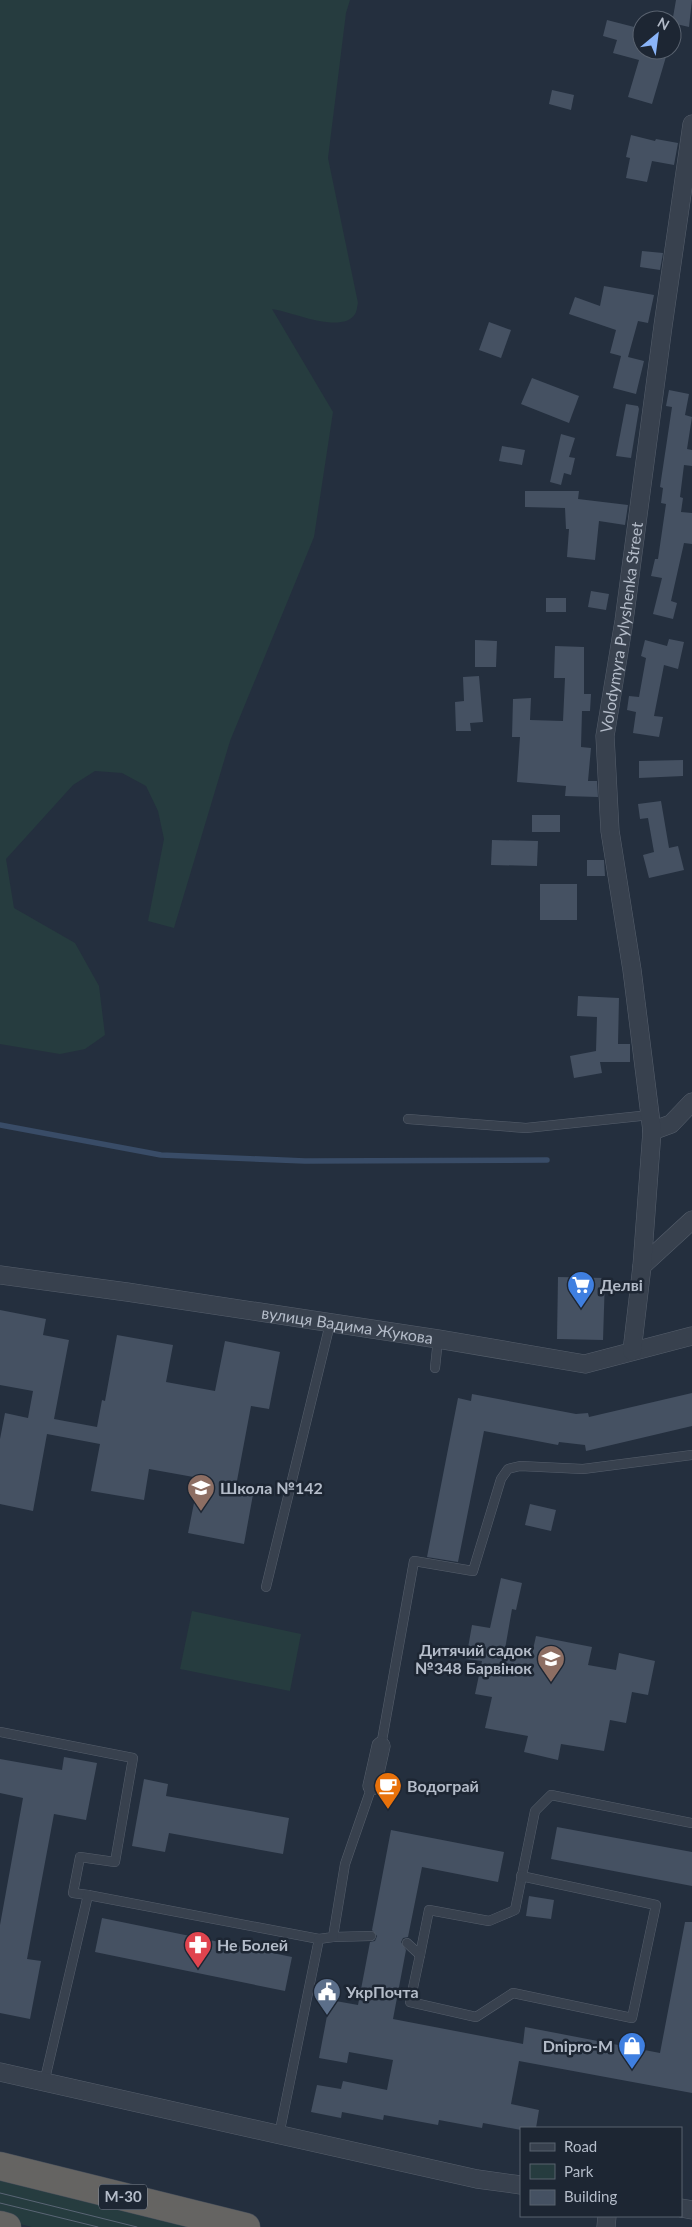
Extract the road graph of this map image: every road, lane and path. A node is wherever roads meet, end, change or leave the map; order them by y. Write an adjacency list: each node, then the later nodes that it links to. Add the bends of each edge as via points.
1 (692, 124): 4 (street, Volodymyra Pylyshenka Street, via 624,622 605,736 610,832 632,970)
2 (692, 1102): 4 (street, via 671,1124)
3 (408, 1119): 4 (lane, via 526,1128)
4 (651, 1123): 6 (street, Volodymyra Pylyshenka Street)
5 (692, 1220): 6 (street)
6 (642, 1266): 11 (street, Volodymyra Pylyshenka Street)
7 (0, 1276): 8 (street, вулиця Вадима Жукова)
8 (330, 1324): 10 (street, вулиця Вадима Жукова); 14 (lane)
9 (692, 1336): 11 (street, вулиця Вадима Жукова)
10 (438, 1339): 11 (street, вулиця Вадима Жукова, via 585,1364); 12 (lane)
11 (632, 1351)
12 (435, 1368)
13 (692, 1455): 16 (lane, via 583,1469 520,1466 508,1469 501,1479 473,1571 414,1561)
14 (266, 1587)
15 (0, 1732): 20 (lane, via 133,1758 115,1862 80,1857 72,1893)
16 (381, 1746): 17 (street)
17 (372, 1786): 22 (lane, via 345,1864)
18 (692, 1823): 19 (lane, via 551,1796 535,1811)
19 (522, 1876): 25 (lane, via 515,1910 490,1921 429,1910); 25 (lane, via 656,1905 632,2018 513,1993 476,2017 410,2002)
20 (88, 1895): 23 (lane); 27 (lane)
21 (371, 1936): 22 (lane)
22 (332, 1937): 23 (lane)
23 (319, 1939): 28 (lane)
24 (407, 1944): 25 (lane)
25 (420, 1955)
26 (0, 2072): 27 (street)
27 (44, 2083): 28 (street)
28 (280, 2135): 30 (street, via 477,2179)
29 (0, 2166): 31 (highway, М-30)
30 (520, 2185)
31 (246, 2227)

